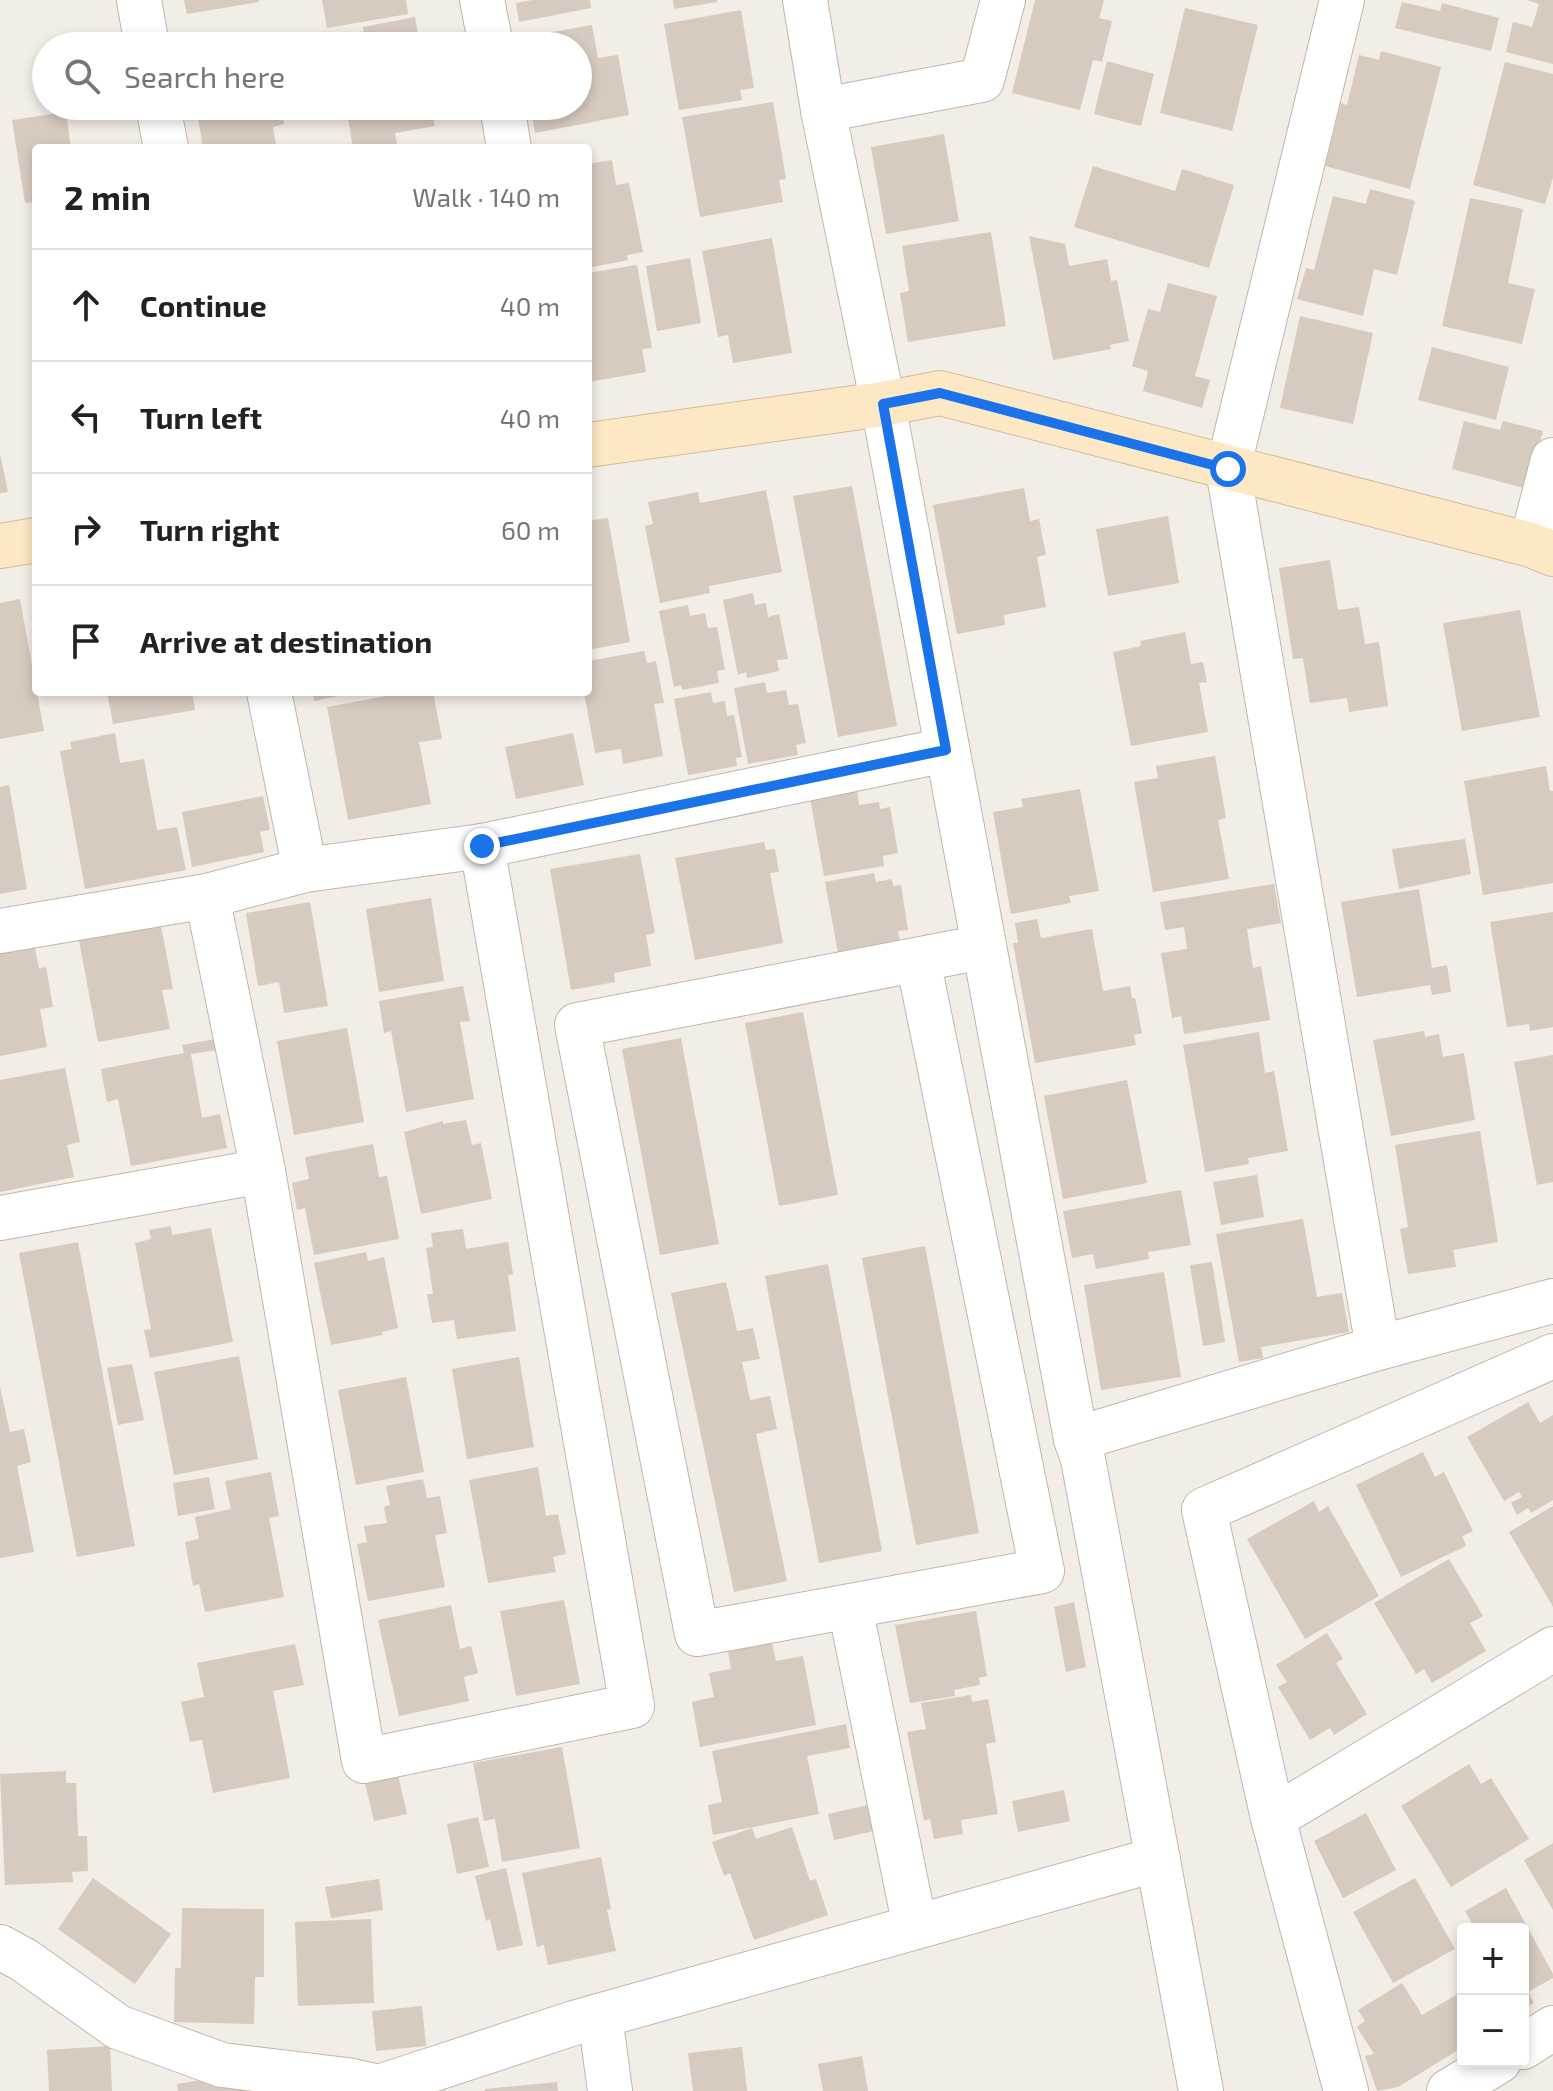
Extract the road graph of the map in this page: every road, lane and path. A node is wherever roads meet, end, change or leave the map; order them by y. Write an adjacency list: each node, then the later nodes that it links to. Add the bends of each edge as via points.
1 (139, 0): 6 (street)
2 (482, 0): 7 (street)
3 (805, 0): 8 (street)
4 (1003, 0): 8 (street, via 982,80)
5 (1342, 0): 16 (street)
6 (145, 32)
7 (488, 32)
8 (823, 110): 13 (street)
9 (161, 120): 11 (street)
10 (504, 120): 12 (street)
11 (165, 144)
12 (508, 144)
13 (883, 404): 14 (street); 16 (street, via 940,393); 21 (street)
14 (592, 444)
15 (1553, 460): 19 (street)
16 (1228, 469): 19 (street); 31 (street)
17 (32, 541): 18 (street)
18 (0, 546)
19 (1542, 549)
20 (270, 696): 23 (street)
21 (946, 750): 22 (street); 26 (street)
22 (482, 846): 23 (street); 28 (street, via 632,1706 364,1761)
23 (305, 870): 24 (street)
24 (207, 896): 25 (street); 28 (street)
25 (0, 931)
26 (983, 947): 27 (street); 33 (street)
27 (918, 960): 34 (street, via 1042,1571); 34 (street, via 577,1025 697,1634)
28 (263, 1171): 29 (street)
29 (0, 1218)
30 (1553, 1301): 31 (street)
31 (1378, 1348): 33 (street)
32 (1553, 1356): 36 (street, via 1204,1510)
33 (1076, 1439): 37 (street)
34 (850, 1607): 38 (street)
35 (1553, 1649): 36 (street)
36 (1273, 1818): 47 (street)
37 (1158, 1859): 38 (street); 46 (street)
38 (915, 1927): 40 (street)
39 (0, 1947): 44 (street, via 118,2027 222,2065)
40 (600, 2016): 44 (street, via 379,2087); 45 (street)
41 (1553, 2028): 42 (street)
42 (1529, 2043)
43 (1489, 2067): 48 (street)
44 (347, 2085)
45 (610, 2091)
46 (1201, 2091)
47 (1346, 2091)
48 (1449, 2091)

